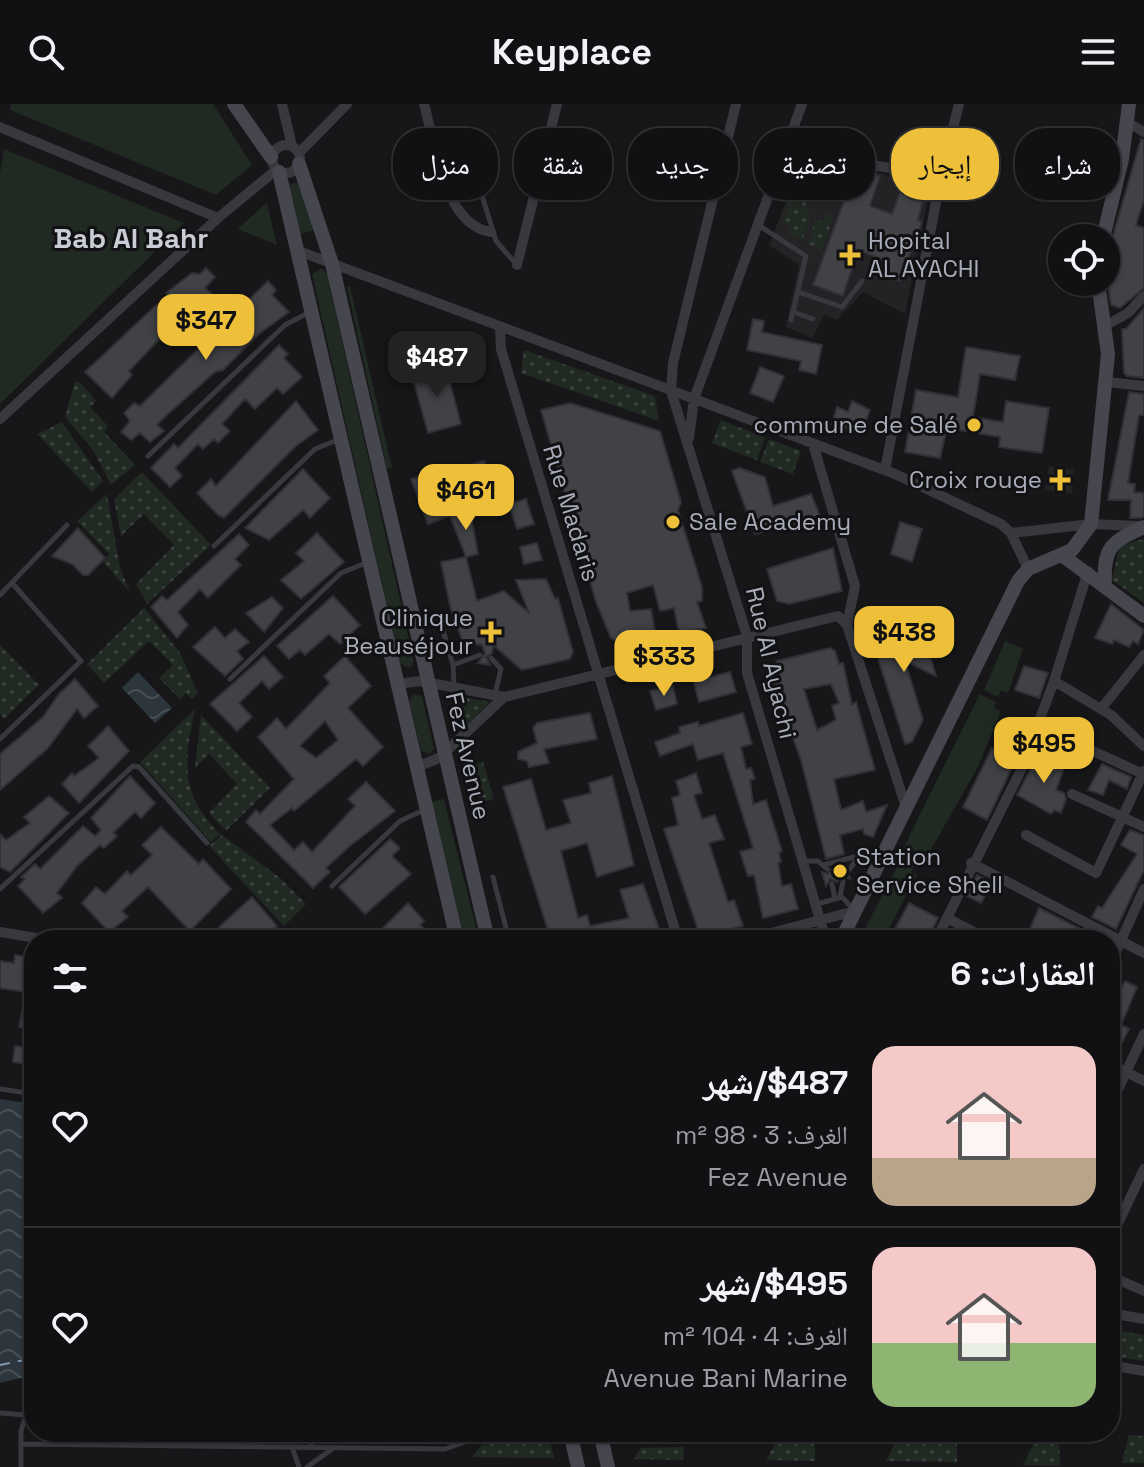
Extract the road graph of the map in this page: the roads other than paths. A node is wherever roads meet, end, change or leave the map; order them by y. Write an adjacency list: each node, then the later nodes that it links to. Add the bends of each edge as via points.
1 (234, 104): 17 (main road)
2 (282, 104): 16 (street)
3 (347, 104): 16 (street)
4 (424, 104): 12 (street)
5 (557, 104): 28 (street)
6 (736, 104): 41 (street, via 673,363)
7 (802, 104): 13 (street)
8 (959, 104): 14 (street)
9 (1129, 104): 10 (main road)
10 (1127, 122): 15 (street); 23 (main road)
11 (0, 127): 22 (street)
12 (431, 128)
13 (793, 128)
14 (953, 128)
15 (1144, 132)
16 (297, 154): 17 (street, via 291,172); 17 (street, via 279,146); 27 (main road, Fez Avenue)
17 (275, 166): 22 (street); 26 (main road)
18 (454, 200): 25 (street, via 463,219)
19 (483, 200): 25 (lane)
20 (766, 200): 24 (street)
21 (936, 200): 48 (street)
22 (218, 218): 43 (street)
23 (1106, 224)
24 (757, 225): 30 (lane, via 805,254); 42 (street)
25 (491, 232): 28 (lane)
26 (296, 250): 27 (street); 33 (main road)
27 (332, 264): 38 (street); 72 (main road, Fez Avenue)
28 (517, 265)
29 (862, 281): 30 (lane, via 842,307)
30 (798, 292): 34 (lane)
31 (1100, 296): 37 (main road)
32 (1144, 296): 37 (street)
33 (311, 311): 44 (main road); 47 (lane, via 285,325)
34 (793, 312): 35 (lane); 36 (lane)
35 (813, 319)
36 (791, 320)
37 (1105, 326): 39 (main road)
38 (500, 327): 41 (street); 69 (street, Rue Madaris, via 501,349)
39 (1106, 382): 40 (street); 49 (main road)
40 (1144, 386)
41 (671, 391): 42 (street); 45 (street, Rue Al Ayachi)
42 (694, 399): 45 (street); 46 (street)
43 (0, 419)
44 (342, 438): 53 (lane, via 315,449); 55 (main road)
45 (690, 442): 64 (street, Rue Al Ayachi)
46 (813, 444): 48 (street); 63 (street, via 855,586)
47 (148, 456)
48 (885, 470): 52 (street, via 982,512)
49 (1091, 524): 51 (street); 52 (street); 54 (main road)
50 (67, 525): 58 (lane)
51 (1144, 526): 59 (main road, via 1116,540 1107,551)
52 (1011, 533): 56 (street)
53 (214, 546)
54 (1063, 556): 56 (main road); 57 (main road)
55 (370, 561): 70 (lane, via 341,573); 73 (main road)
56 (1028, 569): 84 (main road)
57 (1088, 571): 59 (main road); 71 (street)
58 (12, 583): 60 (lane); 78 (lane, via 81,661)
59 (1105, 586): 61 (main road)
60 (0, 595)
61 (1144, 616)
62 (439, 617): 68 (lane)
63 (847, 625): 64 (street, via 833,615); 84 (street)
64 (747, 636): 69 (street); 92 (street, Rue Al Ayachi, via 747,673)
65 (480, 655): 68 (lane)
66 (1144, 655): 76 (street)
67 (491, 658): 75 (lane, via 501,669)
68 (453, 665): 74 (lane)
69 (599, 673): 75 (street); 109 (street, Rue Madaris)
70 (230, 679)
71 (1054, 681): 76 (street); 77 (street)
72 (428, 682): 73 (street); 74 (street); 80 (main road, Fez Avenue)
73 (398, 684): 81 (main road)
74 (454, 687): 75 (street)
75 (499, 696): 80 (street)
76 (1101, 709): 79 (street)
77 (1038, 726): 82 (street); 93 (street, via 1002,812)
78 (0, 739)
79 (1144, 746)
80 (445, 752): 81 (street); 107 (main road, Fez Avenue)
81 (417, 767): 85 (main road)
82 (1143, 773): 86 (street)
83 (1072, 794): 86 (street)
84 (906, 807): 91 (main road)
85 (427, 809): 98 (lane, via 400,821); 106 (main road)
86 (1124, 818): 87 (street); 88 (street, via 1096,873)
87 (1144, 827)
88 (1026, 835)
89 (207, 843): 99 (lane, via 133,766)
90 (860, 855): 91 (lane); 92 (lane, via 825,867); 94 (lane)
91 (883, 855): 103 (main road)
92 (804, 861): 102 (street, Rue Al Ayachi)
93 (971, 863): 104 (street); 115 (street)
94 (849, 870)
95 (493, 877): 108 (lane)
96 (843, 881): 101 (lane)
97 (832, 884): 101 (lane)
98 (332, 886)
99 (0, 889)
100 (1144, 889): 118 (street)
101 (837, 898): 102 (lane); 103 (lane)
102 (816, 904): 105 (street, Rue Al Ayachi)
103 (855, 911): 105 (street); 112 (main road)
104 (947, 918): 113 (street); 114 (street)
105 (820, 920): 110 (street); 111 (street, Rue Al Ayachi)
106 (455, 930)
107 (486, 930)
108 (506, 930)
109 (675, 930)
110 (782, 930)
111 (823, 930)
112 (846, 930)
113 (941, 930)
114 (970, 930)
115 (1100, 930)
116 (0, 932): 117 (street)
117 (24, 936)
118 (1121, 941): 119 (street)
119 (1144, 953)
120 (1144, 1034): 122 (street)
121 (1120, 1069): 122 (street)
122 (1126, 1072): 123 (street); 124 (street)
123 (1144, 1081)
124 (1120, 1085)
125 (0, 1089): 126 (lane)
126 (24, 1093)
127 (1144, 1169): 128 (street)
128 (1120, 1219)
129 (1120, 1280): 130 (street)
130 (1144, 1291)
131 (1120, 1315): 132 (street)
132 (1144, 1319)
133 (1120, 1367): 134 (street)
134 (1144, 1371)
135 (0, 1413): 136 (lane)
136 (24, 1415)
137 (24, 1422): 142 (lane)
138 (311, 1442): 144 (lane)
139 (465, 1442): 145 (lane, via 445,1449)
140 (572, 1442): 149 (main road)
141 (602, 1442): 150 (main road)
142 (21, 1444): 143 (lane); 146 (lane)
143 (292, 1447): 144 (lane); 147 (lane)
144 (311, 1448): 145 (lane)
145 (333, 1449): 148 (lane)
146 (21, 1467)
147 (299, 1467)
148 (307, 1467)
149 (578, 1467)
150 (608, 1467)

